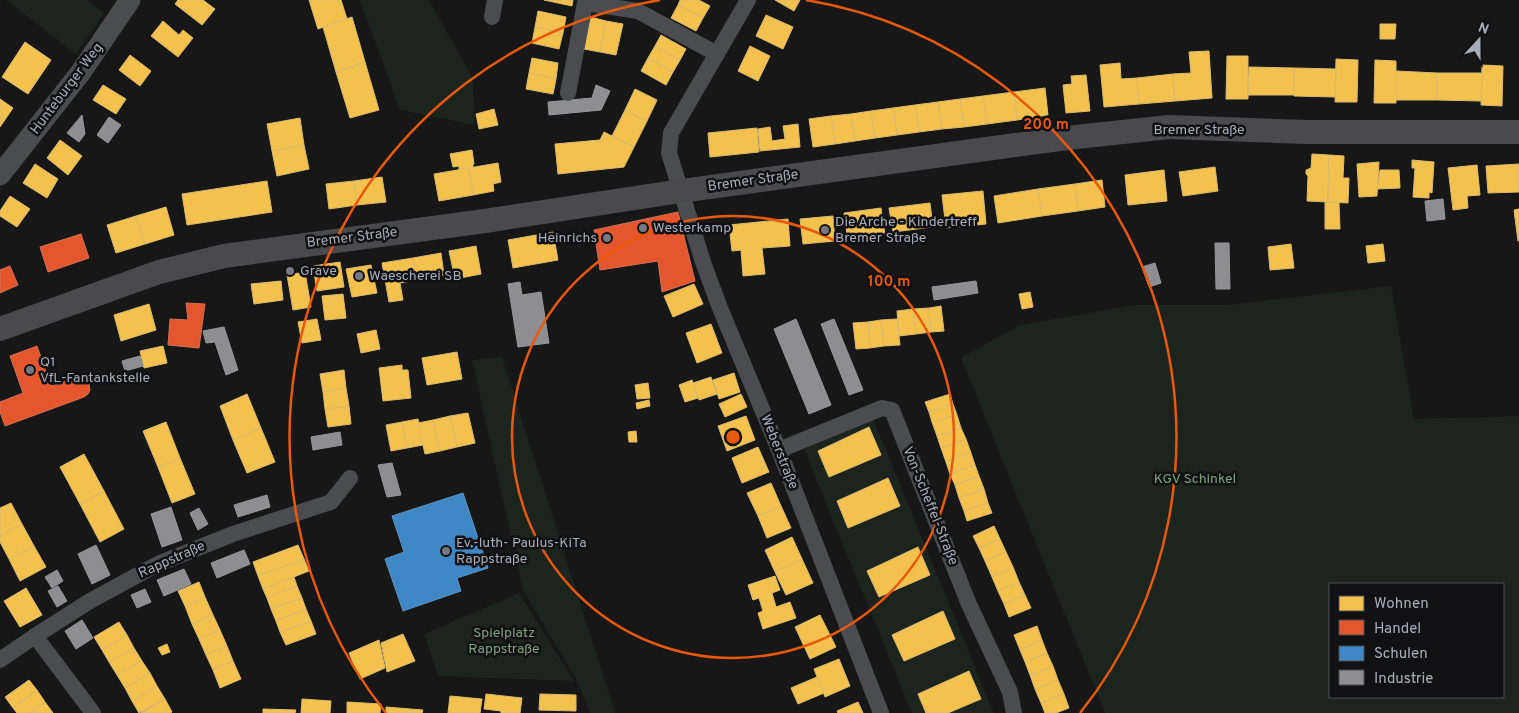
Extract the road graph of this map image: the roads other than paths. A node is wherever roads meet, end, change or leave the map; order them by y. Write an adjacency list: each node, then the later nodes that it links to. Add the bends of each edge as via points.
1 (130, 0): 9 (street, Hunteburger Weg, via 81,72)
2 (494, 0): 5 (street)
3 (748, 0): 6 (street, Weberstraße)
4 (585, 2): 6 (street, via 638,11); 7 (street)
5 (492, 17)
6 (716, 54): 10 (street, Weberstraße, via 671,134 669,153)
7 (568, 93)
8 (1519, 132): 10 (main road, Bremer Straße, via 1306,132 1169,127)
9 (0, 175)
10 (680, 190): 11 (main road, Bremer Straße, via 485,221 218,257 160,272); 12 (street, Weberstraße, via 720,308)
11 (0, 329)
12 (779, 450): 17 (street, Weberstraße); 18 (street, Von-Scheffel-Straße, via 882,408 892,410 968,602 1010,692)
13 (350, 478): 14 (street, Rappstraße, via 331,502 233,534 158,564)
14 (35, 636): 15 (street, Rappstraße); 16 (street)
15 (0, 660)
16 (92, 713)
17 (881, 713)
18 (1014, 713)

